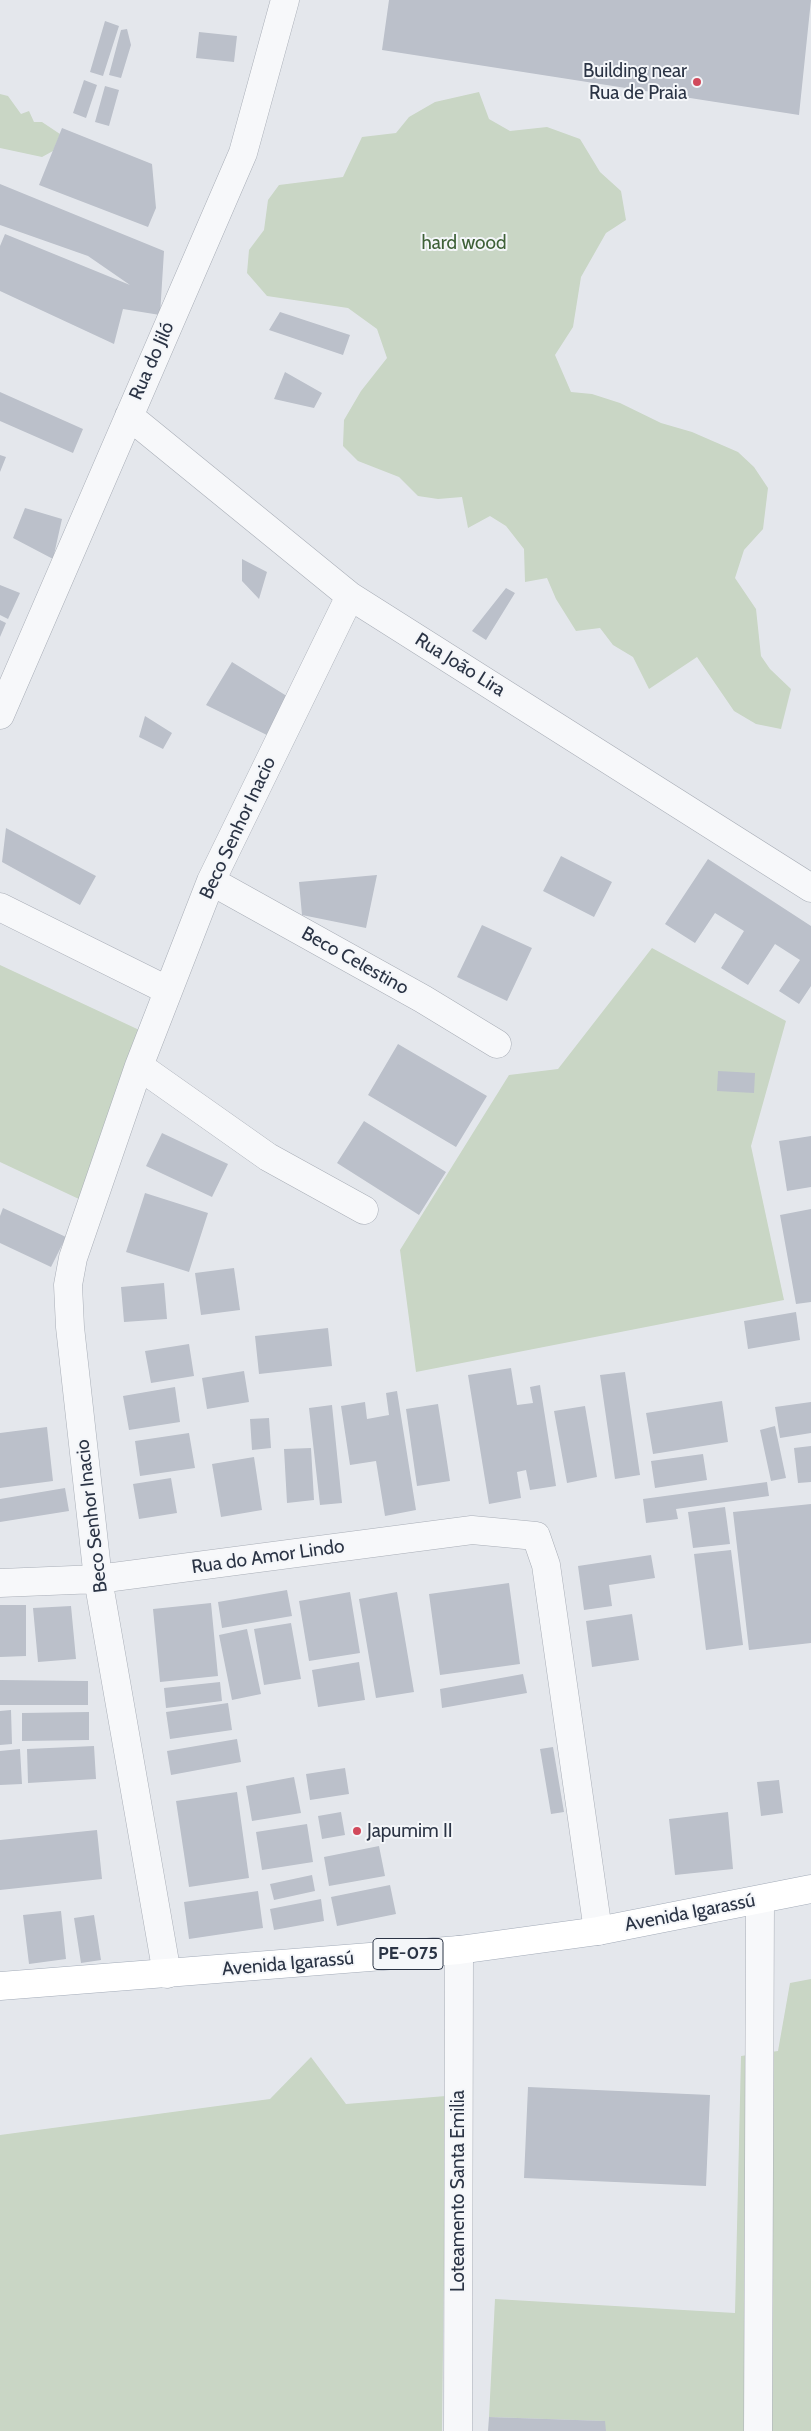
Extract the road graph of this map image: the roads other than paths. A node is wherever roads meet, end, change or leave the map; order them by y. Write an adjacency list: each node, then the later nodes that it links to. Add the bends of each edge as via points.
1 (285, 0): 2 (street, Rua do Jiló, via 243,153)
2 (128, 416): 3 (street, Rua João Lira); 4 (street, Rua do Jiló)
3 (350, 596): 5 (street, Beco Senhor Inacio); 6 (street, Rua João Lira)
4 (0, 716)
5 (210, 881): 8 (street, Beco Senhor Inacio); 9 (street, Beco Celestino, via 423,998)
6 (811, 888)
7 (0, 907): 8 (street)
8 (167, 990): 10 (street, Beco Senhor Inacio)
9 (497, 1044)
10 (139, 1066): 11 (street, via 268,1157); 12 (street, Beco Senhor Inacio, via 73,1258 68,1285)
11 (364, 1210)
12 (98, 1579): 13 (street, Rua do Amor Lindo); 16 (street, Rua do Amor Lindo, via 472,1530 536,1536 546,1565); 18 (street, Beco Senhor Inacio)
13 (0, 1583)
14 (811, 1889): 15 (main road, Avenida Igarassú / PE-075)
15 (760, 1900): 16 (main road, Avenida Igarassú / PE-075); 21 (street)
16 (598, 1931): 17 (main road, Avenida Igarassú / PE-075)
17 (459, 1950): 18 (main road, Avenida Igarassú / PE-075); 20 (street, Loteamento Santa Emilia)
18 (167, 1974): 19 (main road, Avenida Igarassú / PE-075)
19 (0, 1986)
20 (458, 2431)
21 (758, 2431)

